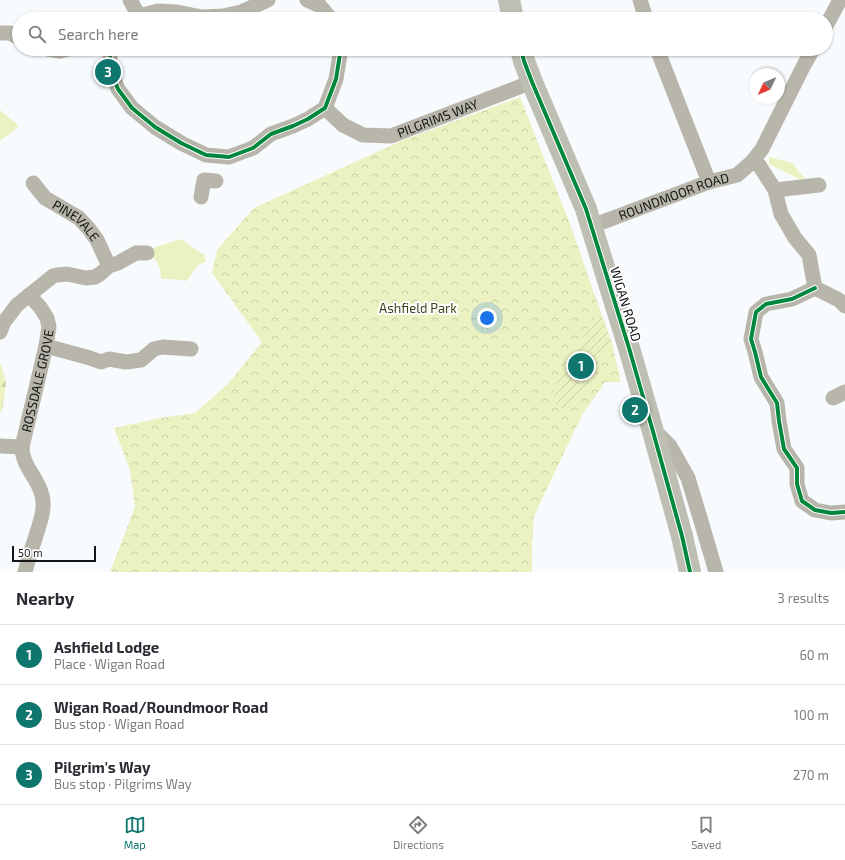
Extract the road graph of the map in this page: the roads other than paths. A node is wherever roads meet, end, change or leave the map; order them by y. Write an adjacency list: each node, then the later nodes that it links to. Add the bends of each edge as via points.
1 (130, 0): 7 (street)
2 (268, 0): 10 (street)
3 (307, 0): 11 (street, via 320,6)
4 (508, 0): 12 (highway)
5 (640, 0): 13 (street)
6 (840, 0): 14 (street)
7 (135, 12)
8 (155, 12): 9 (street)
9 (177, 12)
10 (241, 12)
11 (325, 12)
12 (511, 12)
13 (644, 12)
14 (833, 13)
15 (0, 33): 16 (street)
16 (12, 35)
17 (108, 56): 24 (street, via 109,67 118,89 132,108 155,127)
18 (340, 56): 23 (street, via 336,79)
19 (523, 56): 22 (highway, WIGAN ROAD)
20 (660, 56): 26 (street)
21 (809, 56): 25 (street, ROUNDMOOR ROAD, via 762,149)
22 (532, 82): 23 (street, PILGRIMS WAY, via 391,136 363,135 343,126); 31 (highway, WIGAN ROAD)
23 (325, 108): 24 (street, via 308,119 271,134 253,148 229,157)
24 (206, 155): 30 (street, via 210,180)
25 (752, 162): 26 (street, ROUNDMOOR ROAD, via 738,175); 29 (street, via 759,166)
26 (709, 182): 31 (street, ROUNDMOOR ROAD)
27 (34, 183): 33 (street, PINEVALE, via 45,198 79,218 89,228)
28 (819, 185): 29 (street)
29 (776, 190): 34 (street, via 781,214 809,255)
30 (201, 198)
31 (592, 226): 40 (highway, WIGAN ROAD)
32 (139, 250): 33 (street)
33 (109, 266): 35 (street, via 90,278 57,275)
34 (815, 288): 36 (street, via 839,300); 43 (street, via 792,299 766,304 756,312 751,339 761,377 777,403 784,450 797,468 797,484 802,501 815,510)
35 (29, 295): 37 (street, via 12,311); 38 (street, ROSSDALE GROVE, via 47,318 49,327)
36 (845, 306)
37 (0, 332)
38 (46, 346): 39 (street, via 101,362 109,358 126,362 141,360 154,349 163,347); 42 (street, ROSSDALE GROVE)
39 (191, 349)
40 (652, 428): 45 (highway, WIGAN ROAD); 46 (street, via 670,446 688,478)
41 (0, 446): 42 (street)
42 (22, 447): 44 (street, via 26,463 39,485 44,500)
43 (845, 512)
44 (25, 572)
45 (690, 572)
46 (716, 572)

